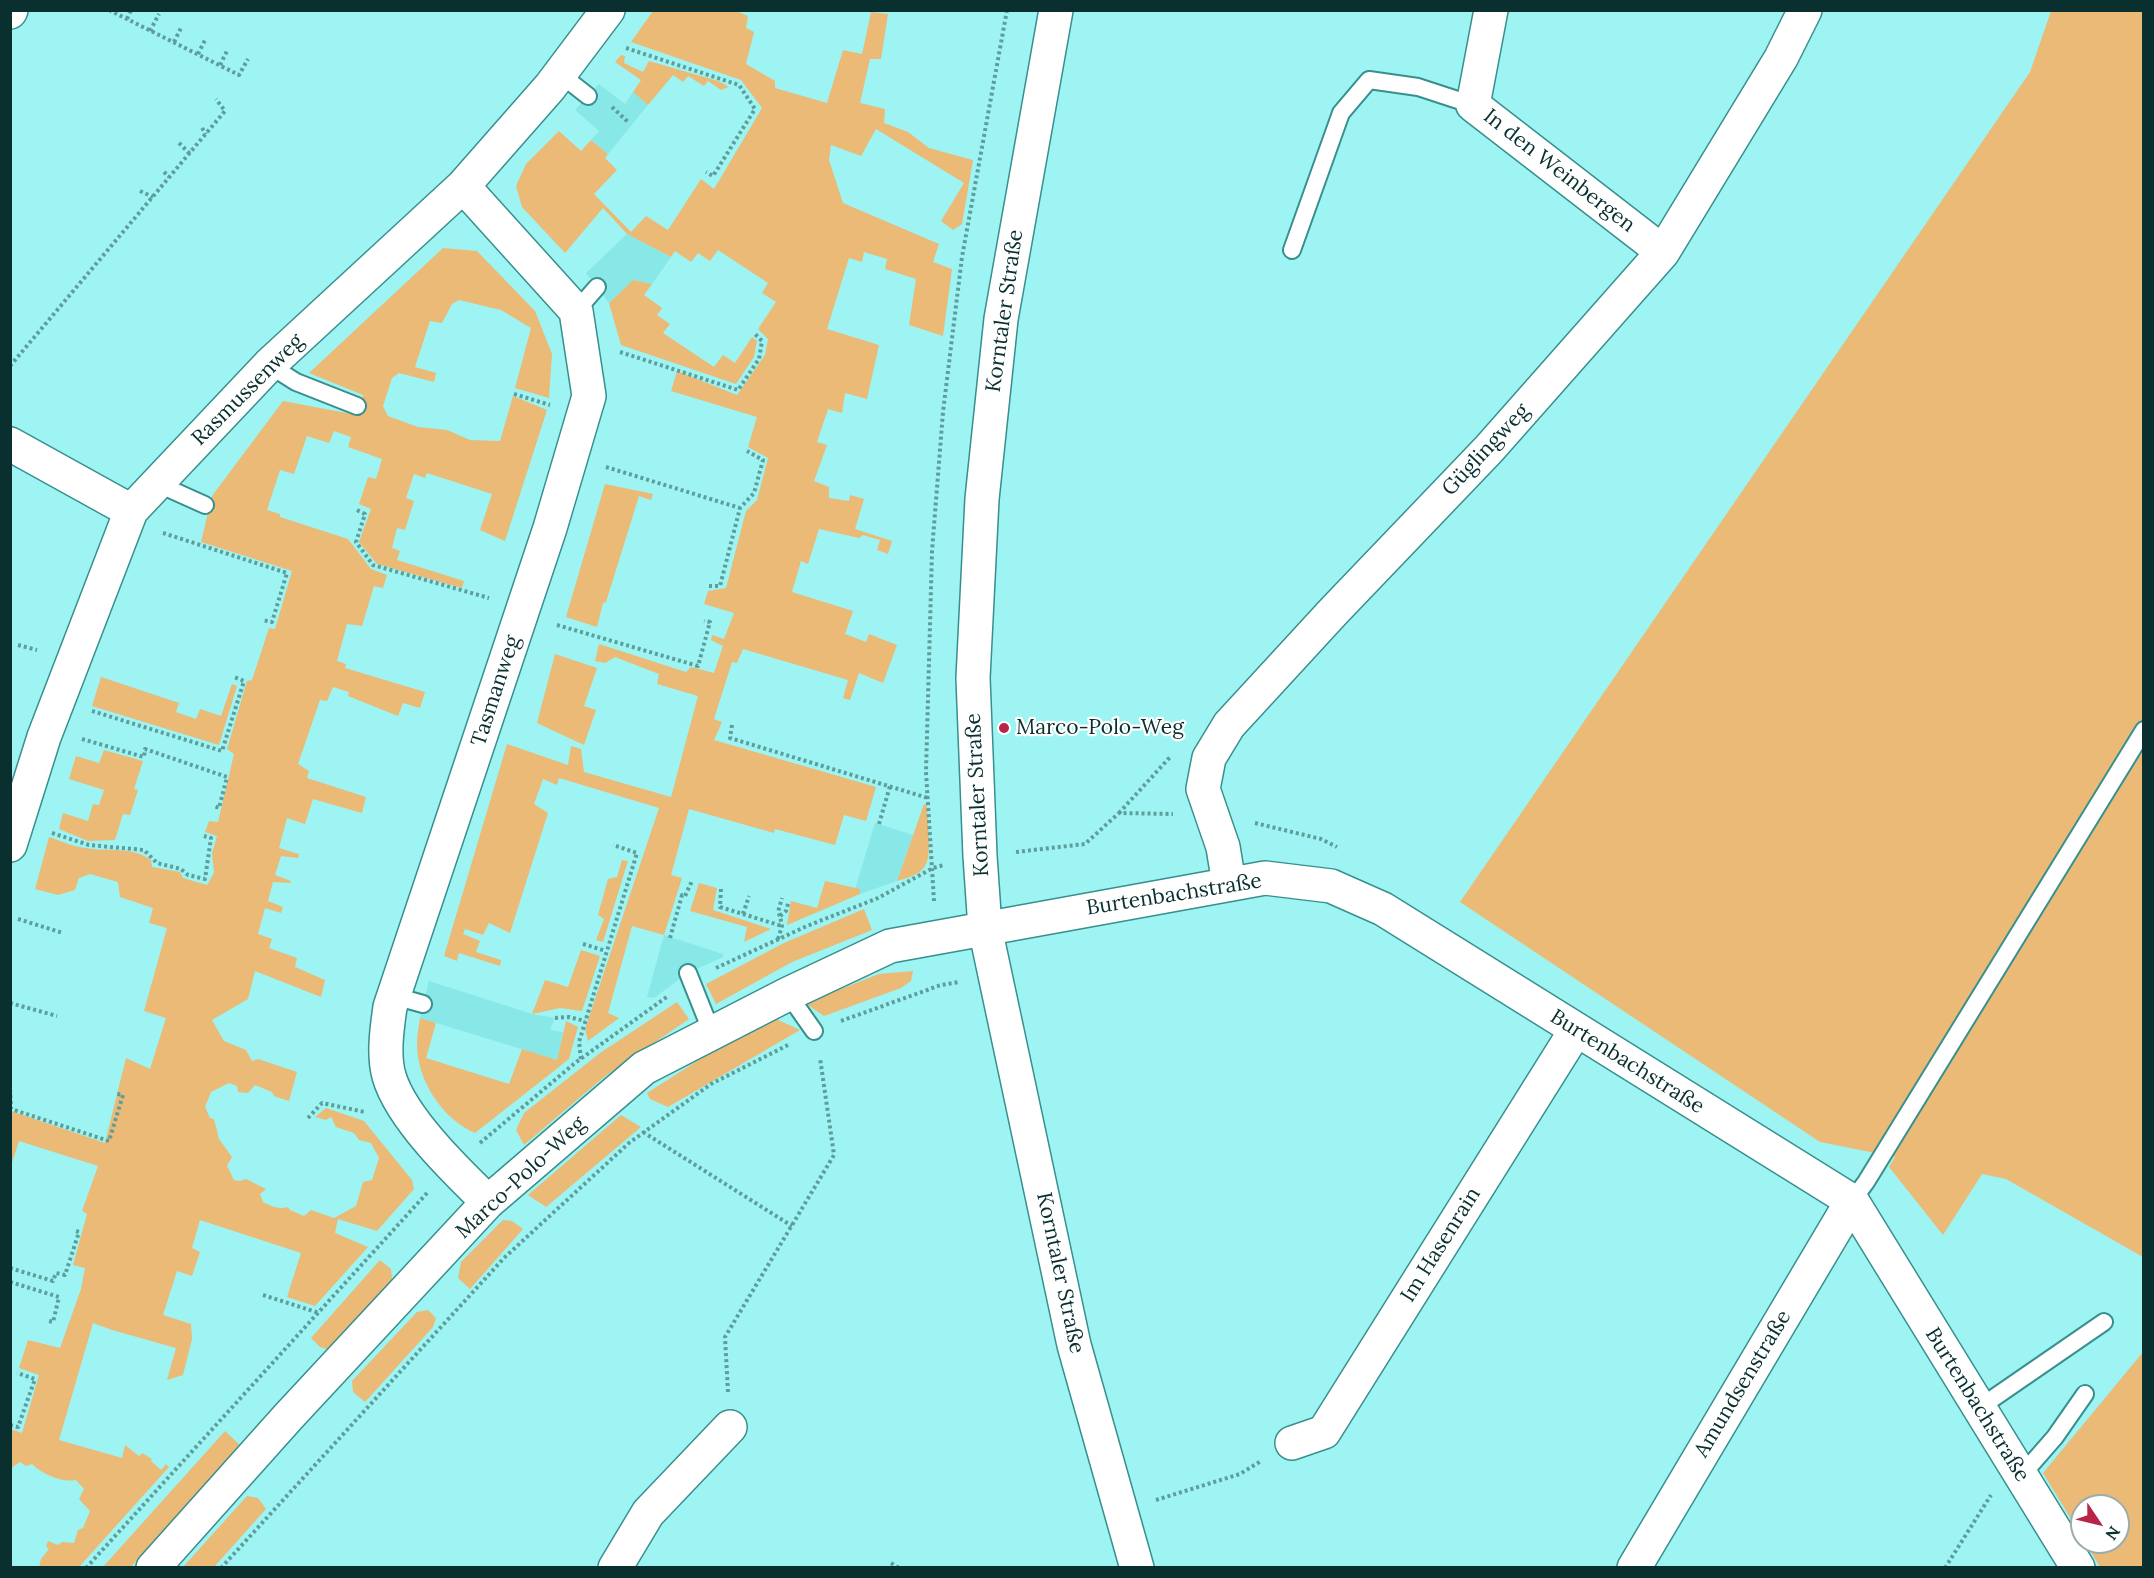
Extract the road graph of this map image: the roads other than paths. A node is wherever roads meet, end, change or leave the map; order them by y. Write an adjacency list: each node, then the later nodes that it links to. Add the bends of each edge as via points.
1 (608, 10): 5 (street, Rasmussenweg)
2 (1056, 10): 20 (street, Korntaler Straße, via 1000,319 982,499 973,678)
3 (1491, 10): 7 (street, In den Weinbergen)
4 (1805, 10): 10 (street, Güglingweg, via 1781,58)
5 (560, 74): 6 (lane); 8 (street, Rasmussenweg)
6 (588, 96)
7 (1473, 105): 9 (lane, via 1418,87 1369,80 1341,112); 10 (street, In den Weinbergen)
8 (463, 186): 11 (street, Rasmussenweg); 27 (street, Tasmanweg, via 586,299 589,396 409,1000 386,1036 388,1075 403,1104 451,1167)
9 (1292, 250)
10 (1663, 252): 19 (street, Güglingweg, via 1489,449 1229,725 1209,758 1203,789 1223,847)
11 (269, 366): 12 (lane, via 296,382); 14 (street, Rasmussenweg)
12 (357, 406)
13 (10, 444): 16 (street)
14 (156, 483): 15 (lane); 16 (street, Rasmussenweg)
15 (205, 505)
16 (131, 511): 18 (street, Rasmussenweg, via 44,737)
17 (2144, 730): 26 (lane)
18 (10, 845)
19 (1229, 884): 20 (street, Burtenbachstraße); 23 (street, Burtenbachstraße, via 1265,878 1331,886 1383,909)
20 (985, 928): 22 (street, Marco-Polo-Weg, via 890,946); 36 (street, Korntaler Straße, via 1074,1345)
21 (688, 973): 25 (lane)
22 (788, 994): 24 (lane); 25 (street, Marco-Polo-Weg)
23 (1576, 1030): 26 (street, Burtenbachstraße); 32 (street, Im Hasenrain, via 1324,1432)
24 (814, 1031)
25 (712, 1033): 27 (street, Marco-Polo-Weg, via 644,1068)
26 (1852, 1201): 30 (street, Burtenbachstraße); 37 (street, Amundsenstraße)
27 (488, 1203): 34 (street, Marco-Polo-Weg)
28 (2104, 1322): 30 (lane)
29 (2085, 1394): 33 (lane)
30 (1979, 1408): 33 (street, Burtenbachstraße)
31 (730, 1427): 35 (street, via 648,1512)
32 (1292, 1443)
33 (2021, 1476): 38 (street, Burtenbachstraße)
34 (153, 1568)
35 (615, 1568)
36 (1137, 1568)
37 (1634, 1568)
38 (2078, 1568)

